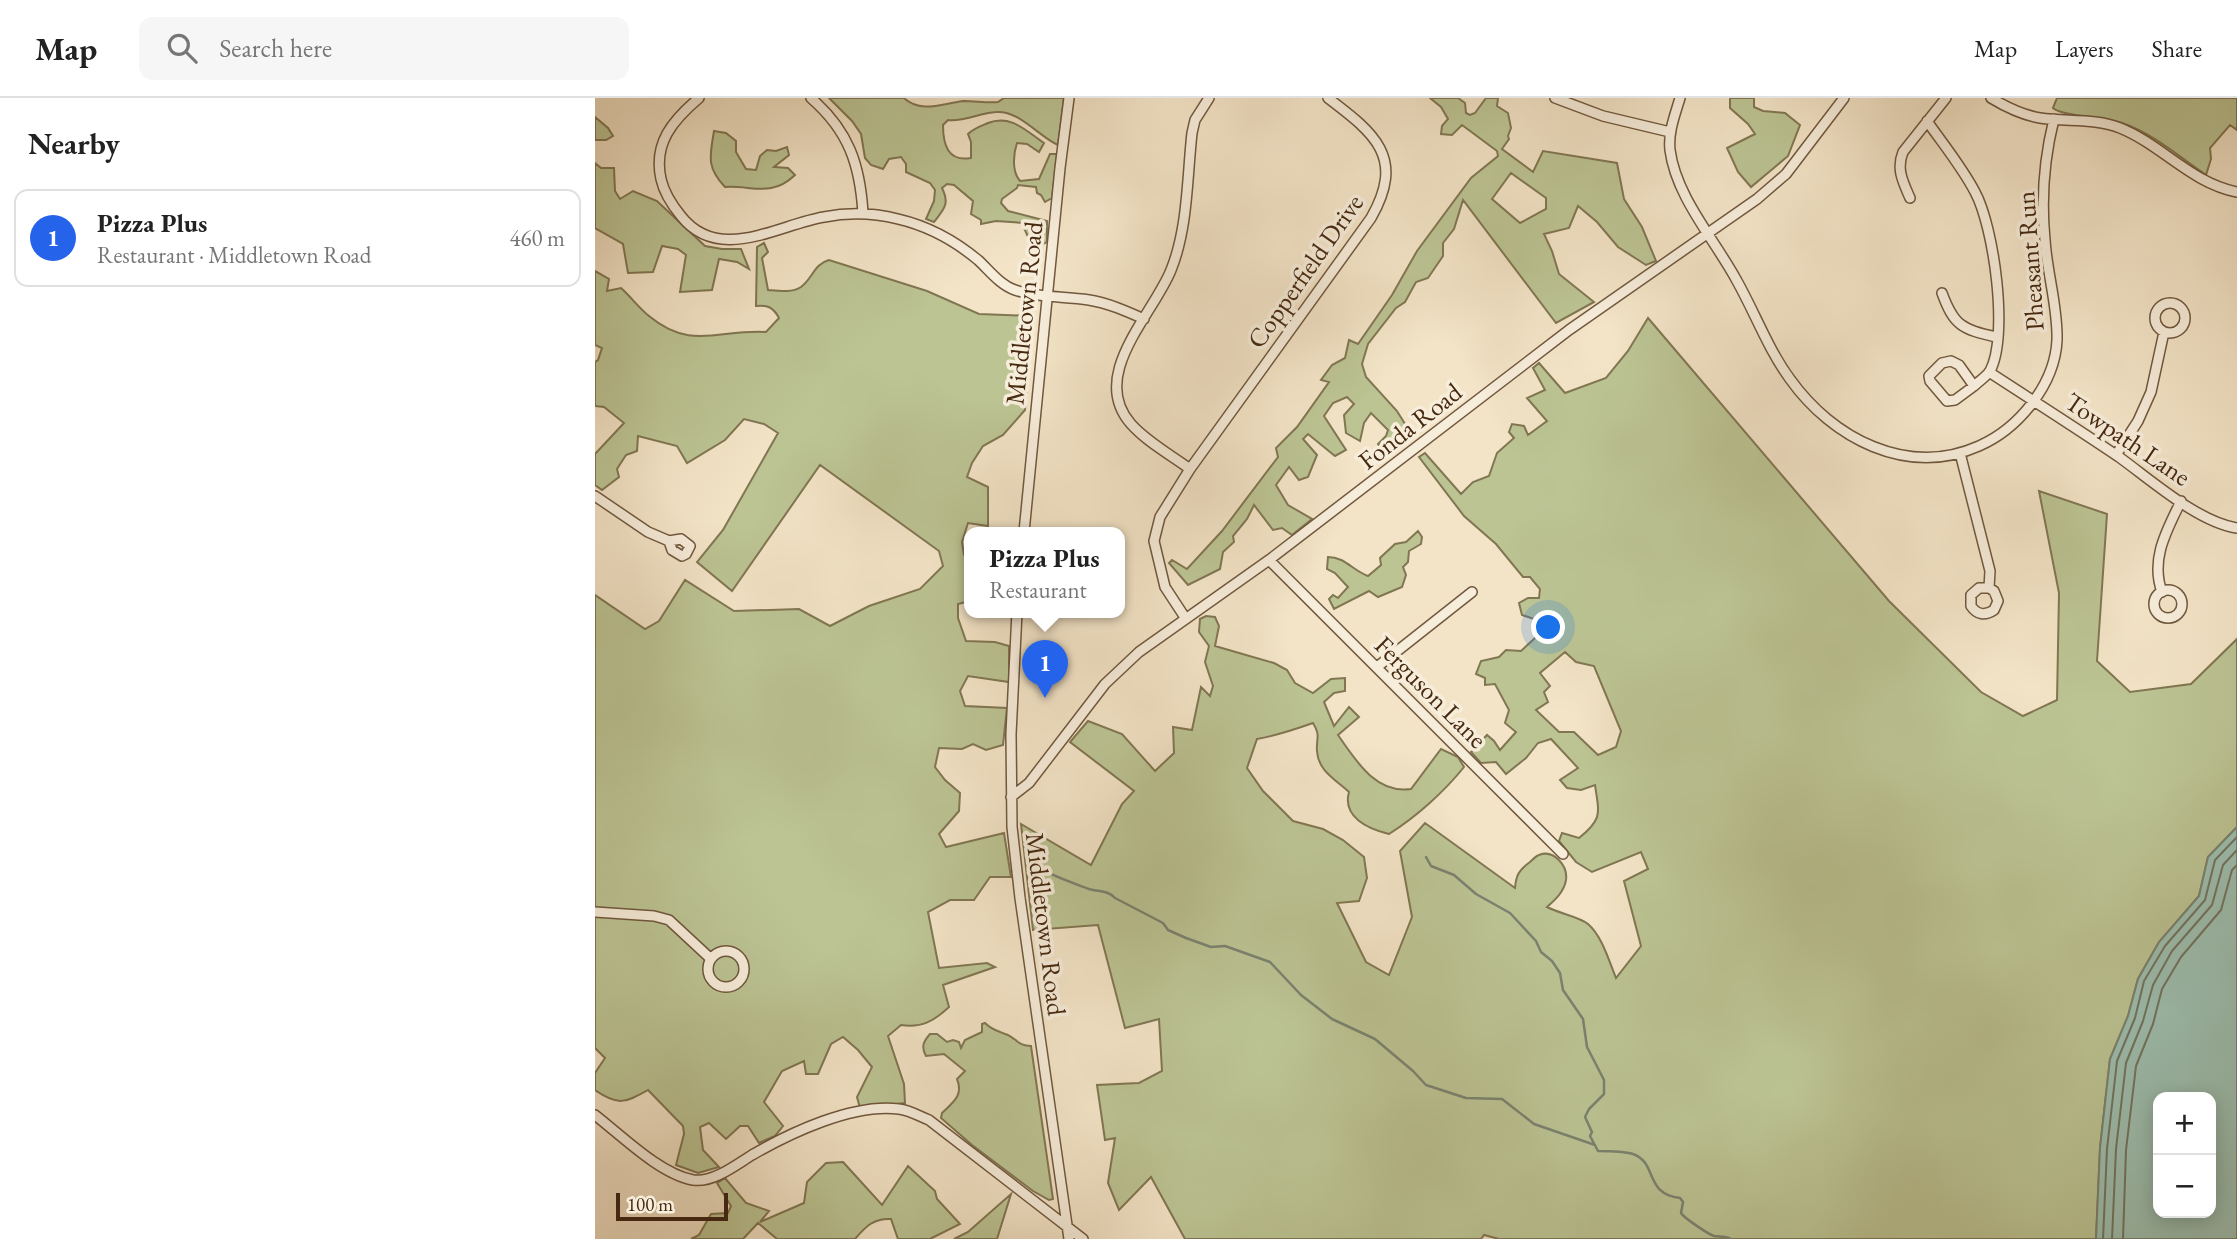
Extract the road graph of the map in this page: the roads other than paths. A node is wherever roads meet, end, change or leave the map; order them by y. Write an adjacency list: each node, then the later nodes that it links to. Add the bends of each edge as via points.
1 (699, 98): 16 (street, via 671,126 659,159 663,187 697,231 717,240 739,240 826,216)
2 (811, 98): 16 (street, via 837,125 857,164)
3 (1069, 98): 19 (street, Middletown Road)
4 (1209, 98): 20 (street, via 1192,133 1182,230 1173,267)
5 (1328, 98): 28 (street, Copperfield Drive, via 1364,125 1379,144 1383,194)
6 (1555, 98): 13 (street, via 1603,117)
7 (1680, 98): 13 (street)
8 (1843, 98): 17 (street, Fonda Road, via 1786,174)
9 (1946, 98): 12 (street)
10 (1990, 98): 11 (street, via 2025,114)
11 (2054, 119): 14 (street, via 2117,127 2145,139 2199,179); 25 (street, Pheasant Run, via 2046,149 2043,196 2057,342 2049,374)
12 (1927, 121): 15 (street, via 1899,162); 22 (street, via 1981,205 1994,260 1999,310)
13 (1670, 132): 17 (street, Pheasant Run, via 1677,172)
14 (2237, 192)
15 (1910, 198)
16 (863, 213): 19 (street, via 933,230 1015,290)
17 (1709, 233): 26 (street, Pheasant Run, via 1790,379 1833,425 1864,444 1895,455); 34 (street, Fonda Road, via 1569,330)
18 (1942, 293): 22 (street, via 1949,311 1963,327)
19 (1047, 295): 20 (street, via 1115,306); 31 (street, Middletown Road)
20 (1144, 319): 28 (street, via 1121,360 1118,398 1133,426)
21 (2164, 332): 27 (street, via 2151,392)
22 (1996, 337): 23 (street)
23 (1989, 372): 24 (street); 25 (street, Towpath Lane)
24 (1974, 386): 24 (street, via 1951,361 1929,376 1947,401)
25 (2033, 401): 26 (street, Pheasant Run, via 2002,433); 27 (street, Towpath Lane)
26 (1960, 453): 35 (street, via 1990,571)
27 (2116, 455): 30 (street, Towpath Lane)
28 (1190, 469): 39 (street, Copperfield Drive, via 1160,517 1154,541 1165,587)
29 (595, 496): 33 (street)
30 (2181, 501): 32 (street, Towpath Lane, via 2215,523); 37 (street, via 2158,556 2157,579)
31 (1024, 527)
32 (2237, 528)
33 (669, 541)
34 (1269, 560): 39 (street, Fonda Road); 40 (street, Ferguson Lane)
35 (1989, 588)
36 (1472, 592): 40 (street)
37 (2162, 592)
38 (1017, 618): 41 (street, Middletown Road)
39 (1186, 619): 41 (street, Fonda Road, via 1120,668 1029,783)
40 (1377, 667): 42 (street, Ferguson Lane)
41 (1011, 797): 46 (street, Middletown Road, via 1020,898)
42 (1563, 854)
43 (595, 912): 44 (street, via 669,920)
44 (711, 959): 44 (street, via 709,974 717,985 731,986 741,978 743,964 733,953)
45 (595, 1115): 46 (street, via 659,1164 700,1180 809,1127 846,1115 900,1108 929,1120)
46 (1067, 1227): 47 (street, Middletown Road); 48 (street)
47 (1069, 1239)
48 (1083, 1239)

